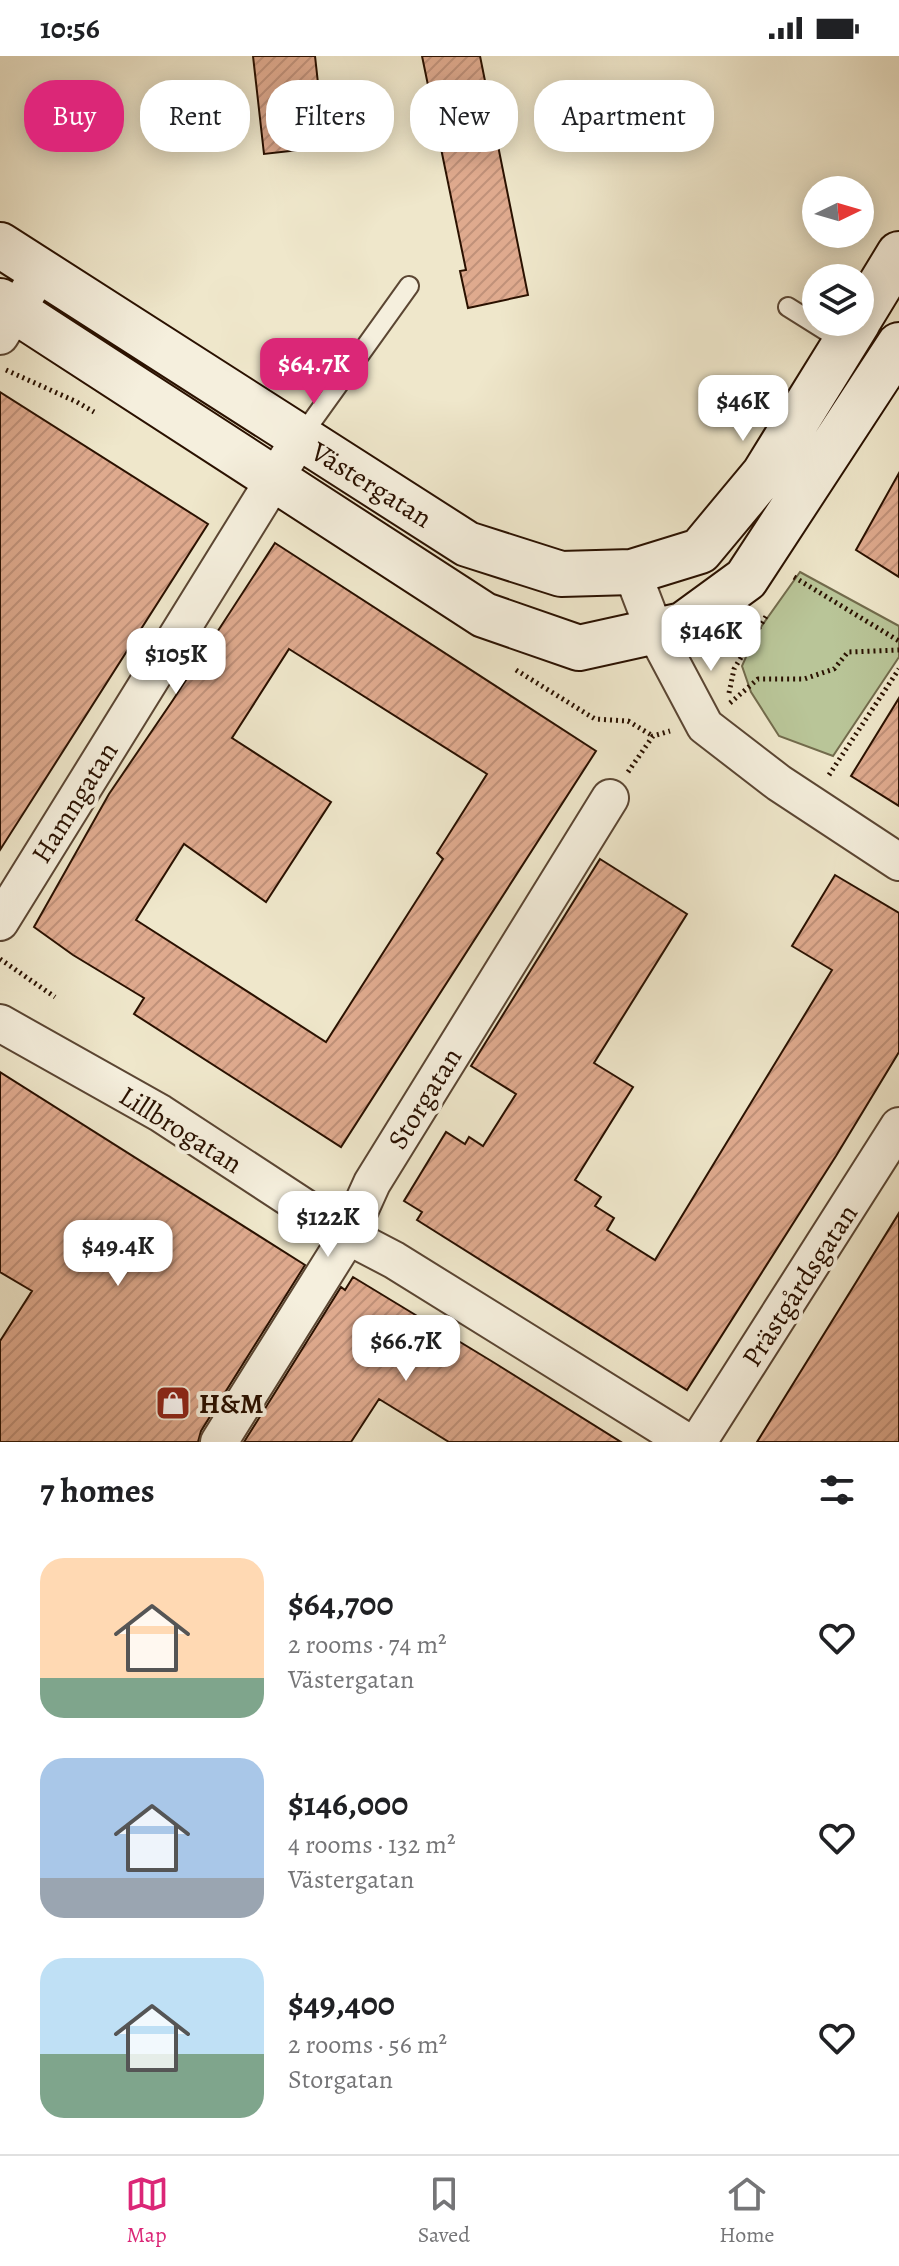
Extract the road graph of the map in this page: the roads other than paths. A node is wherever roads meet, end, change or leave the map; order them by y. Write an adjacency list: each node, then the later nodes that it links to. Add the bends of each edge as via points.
1 (0, 245): 3 (street, Västergatan)
2 (899, 254): 7 (street)
3 (41, 271): 6 (street); 8 (street, Västergatan)
4 (409, 286): 8 (lane)
5 (788, 307): 7 (lane)
6 (5, 316): 9 (street, Västergatan)
7 (872, 347): 10 (street, via 700,551); 11 (street, via 746,579 683,625)
8 (300, 438): 9 (street, Hamngatan); 10 (street, Västergatan, via 467,544 561,574)
9 (275, 479): 11 (street, Västergatan, via 484,615 579,648); 14 (street, Hamngatan)
10 (632, 572): 11 (street)
11 (655, 632): 13 (street, via 705,726 779,783)
12 (610, 798): 17 (street, Storgatan, via 372,1183)
13 (899, 862)
14 (0, 922)
15 (0, 1023): 17 (street, Lillbrogatan, via 160,1113)
16 (899, 1126): 20 (street, Prästgårdsgatan)
17 (348, 1236): 18 (street, Storgatan); 19 (street, Lillbrogatan)
18 (219, 1442)
19 (687, 1442)
20 (698, 1442)

